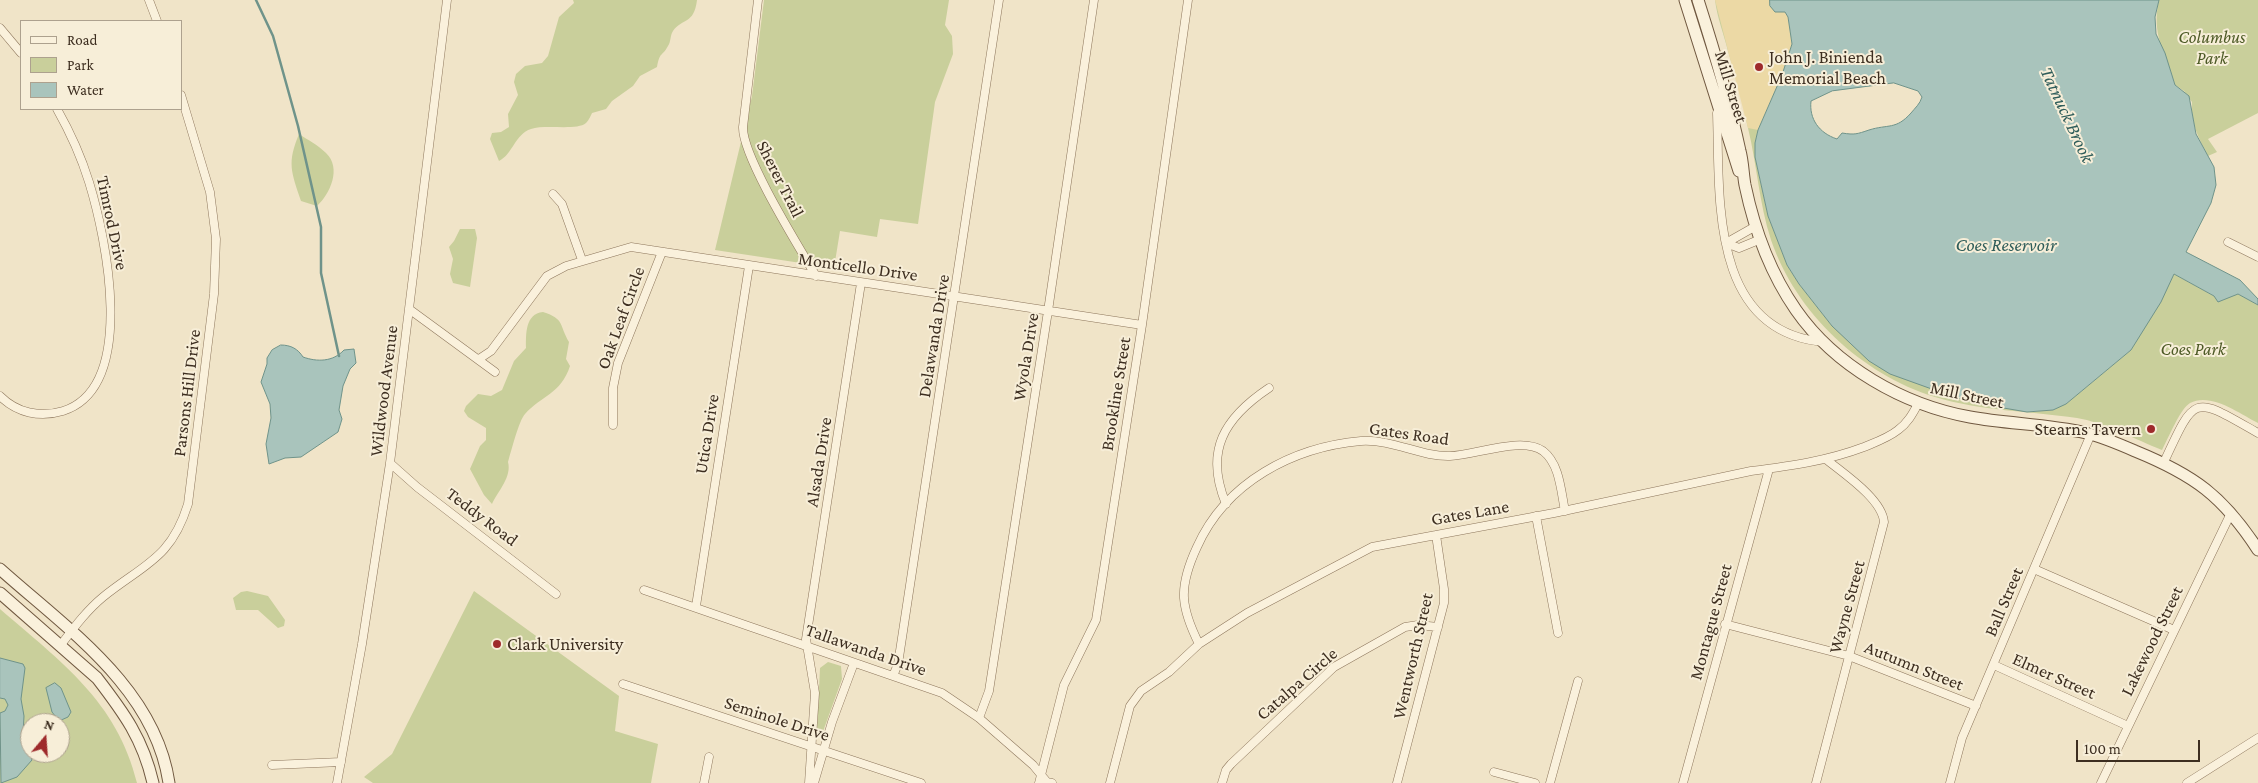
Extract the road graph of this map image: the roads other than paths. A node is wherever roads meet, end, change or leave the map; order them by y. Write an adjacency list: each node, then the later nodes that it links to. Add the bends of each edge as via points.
1 (149, 0): 9 (street)
2 (447, 0): 28 (street, Wildwood Avenue)
3 (758, 0): 25 (street, Sherer Trail, via 744,141)
4 (999, 0): 27 (street, Delawanda Drive)
5 (1094, 0): 29 (street, Wyola Drive)
6 (1188, 0): 30 (street, Brookline Street)
7 (1685, 0): 13 (main road, Mill Street)
8 (1698, 0): 15 (main road, Mill Street, via 1724,87)
9 (157, 20)
10 (0, 28): 11 (street)
11 (20, 52)
12 (182, 98): 59 (street, Parsons Hill Drive, via 210,192 216,249 214,294 188,504 180,528 166,549 102,598)
13 (1716, 99): 15 (main road, Mill Street); 20 (street, via 1720,208)
14 (58, 110): 35 (street, Timrod Drive, via 85,170 104,239 110,301 102,374 92,392 78,405 52,414 18,410)
15 (1745, 184): 17 (main road, Mill Street)
16 (553, 194): 23 (street, via 562,204)
17 (1756, 226): 18 (main road, Mill Street); 20 (street)
18 (1761, 238): 20 (street, via 1739,248); 31 (main road, Mill Street, via 1796,311)
19 (2228, 242): 22 (street)
20 (1726, 243): 31 (street, via 1741,289 1756,312 1787,334)
21 (662, 252): 23 (street, Monticello Drive, via 631,246); 24 (street, Monticello Drive); 37 (street, Oak Leaf Circle, via 618,362 613,388)
22 (2258, 256)
23 (582, 260): 32 (street, Monticello Drive, via 548,276 491,352)
24 (748, 266): 25 (street, Monticello Drive); 55 (street, Utica Drive)
25 (816, 276): 26 (street, Monticello Drive)
26 (861, 283): 27 (street, Monticello Drive); 63 (street, Alsada Drive, via 808,626)
27 (955, 296): 29 (street, Monticello Drive); 67 (street, Delawanda Drive, via 915,561 898,664)
28 (409, 309): 32 (street); 42 (street, Wildwood Avenue)
29 (1048, 311): 30 (street, Monticello Drive); 71 (street, Wyola Drive, via 989,691)
30 (1142, 325): 80 (street, Brookline Street, via 1096,620 1064,685)
31 (1824, 342): 36 (main road, Mill Street, via 1874,381)
32 (479, 360): 33 (street)
33 (495, 372)
34 (1269, 388): 44 (street, via 1243,407 1222,438 1215,467)
35 (0, 396)
36 (1919, 402): 39 (main road, Mill Street, via 1969,417); 40 (street, Gates Lane, via 1909,419 1883,440)
37 (613, 425)
38 (2258, 433): 41 (street, via 2212,408 2199,406 2185,420)
39 (2091, 434): 41 (main road, Mill Street); 51 (street, Ball Street)
40 (1827, 460): 43 (street, Gates Lane); 64 (street, Wayne Street, via 1874,500 1884,518)
41 (2164, 462): 46 (main road, Mill Street, via 2192,478)
42 (390, 463): 54 (street, Teddy Road); 77 (street, Wildwood Avenue)
43 (1768, 469): 45 (street, Gates Lane); 56 (street, Montague Street)
44 (1226, 504): 45 (street, Gates Road, via 1263,472 1296,455 1334,445 1372,441 1446,456 1475,454 1515,445 1533,446 1545,453 1553,465); 61 (street, Gates Road, via 1200,539 1186,581 1185,604)
45 (1565, 510): 47 (street, Gates Lane)
46 (2231, 513): 49 (main road, Mill Street); 58 (street, Lakewood Street)
47 (1536, 516): 48 (street, Gates Lane); 60 (street)
48 (1436, 534): 57 (street, Wentworth Street, via 1445,598); 61 (street, Gates Lane, via 1372,546 1247,613)
49 (2258, 550)
50 (0, 569): 59 (main road)
51 (2034, 569): 58 (street); 66 (street, Ball Street)
52 (644, 590): 55 (street, Tallawanda Drive)
53 (0, 593): 62 (main road)
54 (556, 594)
55 (696, 606): 63 (street, Tallawanda Drive)
56 (1725, 624): 64 (street, Autumn Street); 94 (street, Montague Street)
57 (1438, 627): 90 (street, Catalpa Circle, via 1405,627 1334,667 1231,764); 91 (street, Wentworth Street)
58 (2174, 630): 72 (street, Lakewood Street)
59 (71, 632): 62 (street, Parsons Hill Drive); 82 (main road, via 107,664 140,707 156,739)
60 (1558, 633)
61 (1199, 644): 89 (street, Gates Lane, via 1132,701)
62 (60, 646): 81 (main road, via 97,678 123,711 143,748)
63 (808, 647): 65 (street, Tallawanda Drive); 74 (street, Alsada Drive, via 816,693)
64 (1849, 656): 70 (street, Autumn Street); 95 (street, Wayne Street)
65 (854, 663): 67 (street, Tallawanda Drive); 75 (street)
66 (1994, 665): 70 (street, Ball Street); 72 (street, Elmer Street)
67 (893, 676): 71 (street, Tallawanda Drive, via 942,693)
68 (1578, 681): 93 (street)
69 (624, 684): 74 (street, Seminole Drive)
70 (1976, 706): 96 (street, Ball Street, via 1962,738)
71 (979, 718): 80 (street, Tallawanda Drive)
72 (2128, 726): 97 (street, Lakewood Street)
73 (2258, 738): 98 (street)
74 (813, 746): 75 (street, Seminole Drive); 85 (street, Alsada Drive)
75 (824, 750): 86 (street); 87 (street, Seminole Drive)
76 (709, 757): 84 (street)
77 (341, 762): 78 (street); 83 (street, Wildwood Avenue)
78 (272, 764)
79 (1494, 772): 92 (street)
80 (1040, 779): 88 (street, Tallawanda Drive)
81 (153, 783)
82 (169, 783)
83 (338, 783)
84 (704, 783)
85 (809, 783)
86 (814, 783)
87 (921, 783)
88 (1052, 783)
89 (1110, 783)
90 (1222, 783)
91 (1397, 783)
92 (1534, 783)
93 (1550, 783)
94 (1683, 783)
95 (1816, 783)
96 (1950, 783)
97 (2101, 783)
98 (2187, 783)

